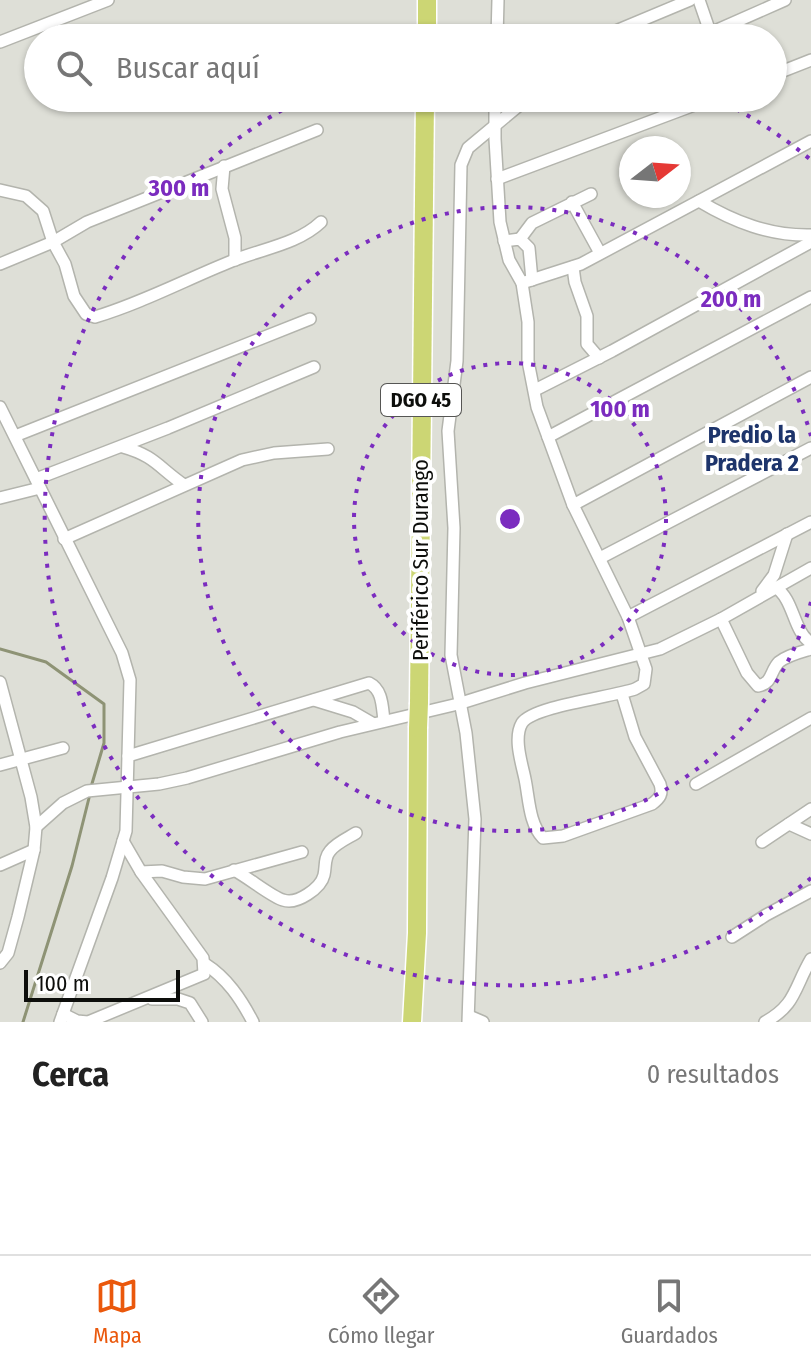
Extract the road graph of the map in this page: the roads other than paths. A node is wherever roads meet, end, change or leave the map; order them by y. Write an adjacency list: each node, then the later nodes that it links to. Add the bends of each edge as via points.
1 (73, 0): 8 (street)
2 (108, 0): 8 (street)
3 (427, 0): 10 (highway)
4 (498, 0): 11 (street)
5 (690, 0): 12 (street)
6 (699, 0): 13 (street)
7 (785, 0): 14 (street)
8 (85, 9): 9 (street)
9 (46, 24)
10 (427, 24)
11 (497, 24)
12 (633, 24)
13 (702, 24)
14 (729, 24)
15 (24, 33): 16 (street)
16 (0, 42)
17 (811, 60): 18 (street)
18 (787, 69)
19 (425, 112): 105 (highway, Periférico Sur Durango / DGO 45, bridge)
20 (495, 112): 23 (street)
21 (509, 112): 23 (street)
22 (676, 112): 27 (street)
23 (495, 128): 27 (street); 73 (street, via 468,148 461,165 459,323 448,431 454,528 450,633)
24 (317, 130): 26 (street)
25 (811, 141): 30 (street)
26 (224, 166): 36 (street, via 87,222); 39 (street, via 222,189)
27 (497, 179): 35 (street)
28 (0, 190): 36 (street, via 36,202)
29 (591, 194): 31 (street)
30 (699, 201): 33 (street, via 765,230); 38 (street)
31 (572, 202): 34 (street, via 532,223); 38 (street)
32 (321, 222): 39 (street, via 290,241)
33 (811, 235)
34 (520, 239): 35 (street); 42 (street, via 529,248)
35 (504, 241): 42 (street, via 509,260)
36 (53, 242): 39 (street, via 80,307 95,317); 40 (street)
37 (811, 242): 45 (street)
38 (600, 253): 41 (street)
39 (235, 260)
40 (0, 264)
41 (573, 267): 42 (street); 45 (street, via 587,316 587,344)
42 (527, 281): 48 (street, via 528,361)
43 (811, 297): 51 (street)
44 (310, 319): 50 (street)
45 (599, 358): 48 (street)
46 (314, 367): 52 (street)
47 (811, 377): 58 (street)
48 (535, 390): 51 (street)
49 (0, 407): 50 (street)
50 (9, 432): 55 (street)
51 (548, 437): 58 (street)
52 (122, 447): 55 (street); 56 (street, via 144,453)
53 (811, 448): 62 (street)
54 (328, 449): 56 (street, via 262,455)
55 (38, 484): 57 (street); 61 (street)
56 (184, 485): 61 (street)
57 (0, 498)
58 (573, 505): 62 (street)
59 (811, 522): 60 (street)
60 (787, 534): 65 (street, via 774,575); 66 (street)
61 (64, 539): 77 (street, via 127,667)
62 (600, 558): 66 (street)
63 (811, 568): 64 (street)
64 (775, 587): 65 (street); 68 (street)
65 (756, 597): 67 (street)
66 (628, 617): 69 (street)
67 (721, 619): 68 (street, via 758,686 773,677 776,665); 69 (street)
68 (811, 646)
69 (642, 654): 71 (street, via 644,684); 73 (street)
70 (0, 682): 78 (street)
71 (622, 694): 71 (street, via 635,737 660,784 659,798 563,836 543,838 535,827 521,756 522,723 541,712)
72 (314, 700): 75 (street); 75 (street, via 369,683 380,697); 77 (street)
73 (458, 704): 75 (street); 101 (street, via 475,819)
74 (811, 718): 80 (street)
75 (378, 722): 81 (street, via 187,778)
76 (63, 748): 78 (street)
77 (128, 756): 81 (street)
78 (21, 759): 79 (street); 84 (street)
79 (0, 765)
80 (696, 784)
81 (128, 787): 84 (street, via 76,795); 87 (street)
82 (811, 809): 83 (street)
83 (789, 824): 86 (street); 88 (street)
84 (36, 827): 89 (street)
85 (356, 833): 92 (street, via 333,847 324,877 297,900 280,900)
86 (811, 834)
87 (123, 841): 93 (street); 100 (street)
88 (762, 842)
89 (34, 850): 91 (street); 97 (street, via 12,941)
90 (302, 852): 92 (street)
91 (0, 865)
92 (234, 870): 93 (street, via 205,879)
93 (141, 872): 98 (street)
94 (811, 891): 95 (street)
95 (732, 937)
96 (811, 959): 102 (street)
97 (0, 963)
98 (205, 964): 99 (street, via 204,974); 104 (street, via 219,973)
99 (140, 999): 100 (street, via 88,1022); 103 (street, via 184,1000)
100 (61, 1018)
101 (469, 1019): 106 (street)
102 (778, 1019): 107 (street)
103 (202, 1022)
104 (253, 1022)
105 (412, 1022)
106 (483, 1022)
107 (765, 1022)

